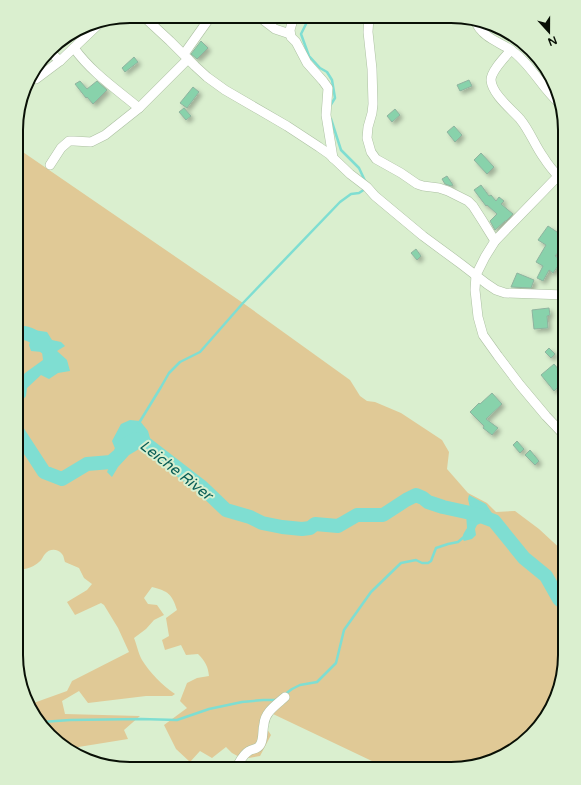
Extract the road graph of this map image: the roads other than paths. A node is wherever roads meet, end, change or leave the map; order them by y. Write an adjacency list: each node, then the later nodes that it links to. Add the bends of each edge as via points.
1 (151, 23): 12 (street)
2 (207, 23): 12 (street)
3 (267, 23): 8 (street, via 275,29)
4 (292, 23): 8 (street)
5 (369, 23): 20 (street, via 373,104 367,138 371,152 376,159 417,184 448,191 468,201)
6 (478, 27): 10 (street, via 484,34)
7 (92, 30): 9 (street)
8 (290, 34): 17 (street, via 307,63 328,88 326,115)
9 (74, 48): 13 (street); 16 (street, via 94,71)
10 (511, 50): 15 (street, via 525,62); 19 (street, via 492,76 491,82 497,94 521,120)
11 (53, 55): 13 (street)
12 (186, 56): 16 (street); 17 (street, via 207,77 225,90 306,138)
13 (60, 61): 14 (street)
14 (36, 79)
15 (552, 95)
16 (139, 108): 18 (street, via 96,140 69,141)
17 (332, 158): 21 (street, via 423,236)
18 (50, 165)
19 (558, 176): 20 (street)
20 (495, 242): 21 (street)
21 (476, 275): 22 (street, via 496,290 505,293); 23 (street, via 476,302 483,335 520,385)
22 (558, 294)
23 (558, 429)
24 (285, 697): 25 (street, via 266,716 259,747 249,750)
25 (240, 762)

